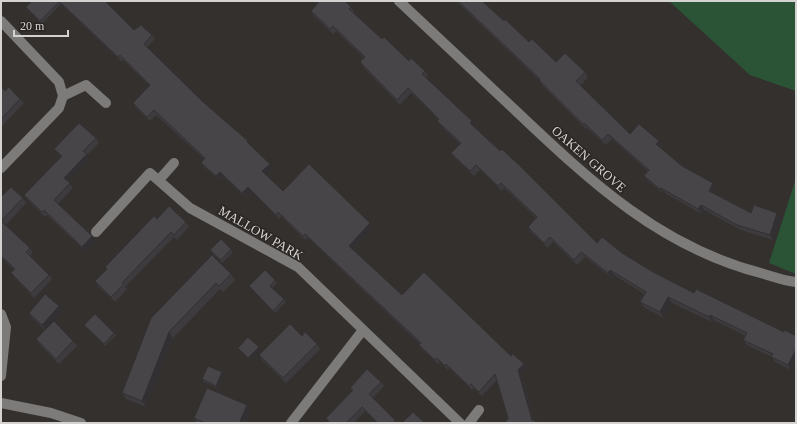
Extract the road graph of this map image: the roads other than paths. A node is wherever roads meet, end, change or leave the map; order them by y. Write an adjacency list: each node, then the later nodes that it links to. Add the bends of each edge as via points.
1 (399, 1): 9 (street, OAKEN GROVE, via 566,159 612,198 672,238 706,256 740,268)
2 (1, 21): 3 (street, via 59,82)
3 (63, 96): 4 (street, via 86,86); 6 (street, via 59,108)
4 (106, 103)
5 (174, 163): 7 (street)
6 (1, 168)
7 (160, 180): 8 (street, MALLOW PARK, via 150,173); 11 (street, MALLOW PARK, via 190,208 298,267)
8 (96, 232)
9 (796, 282)
10 (1, 314): 12 (street, via 6,327)
11 (363, 330): 16 (street); 17 (street, MALLOW PARK)
12 (1, 376)
13 (1, 403): 15 (street, via 51,413)
14 (478, 410): 18 (street)
15 (81, 423)
16 (291, 423)
17 (460, 423)
18 (469, 423)

